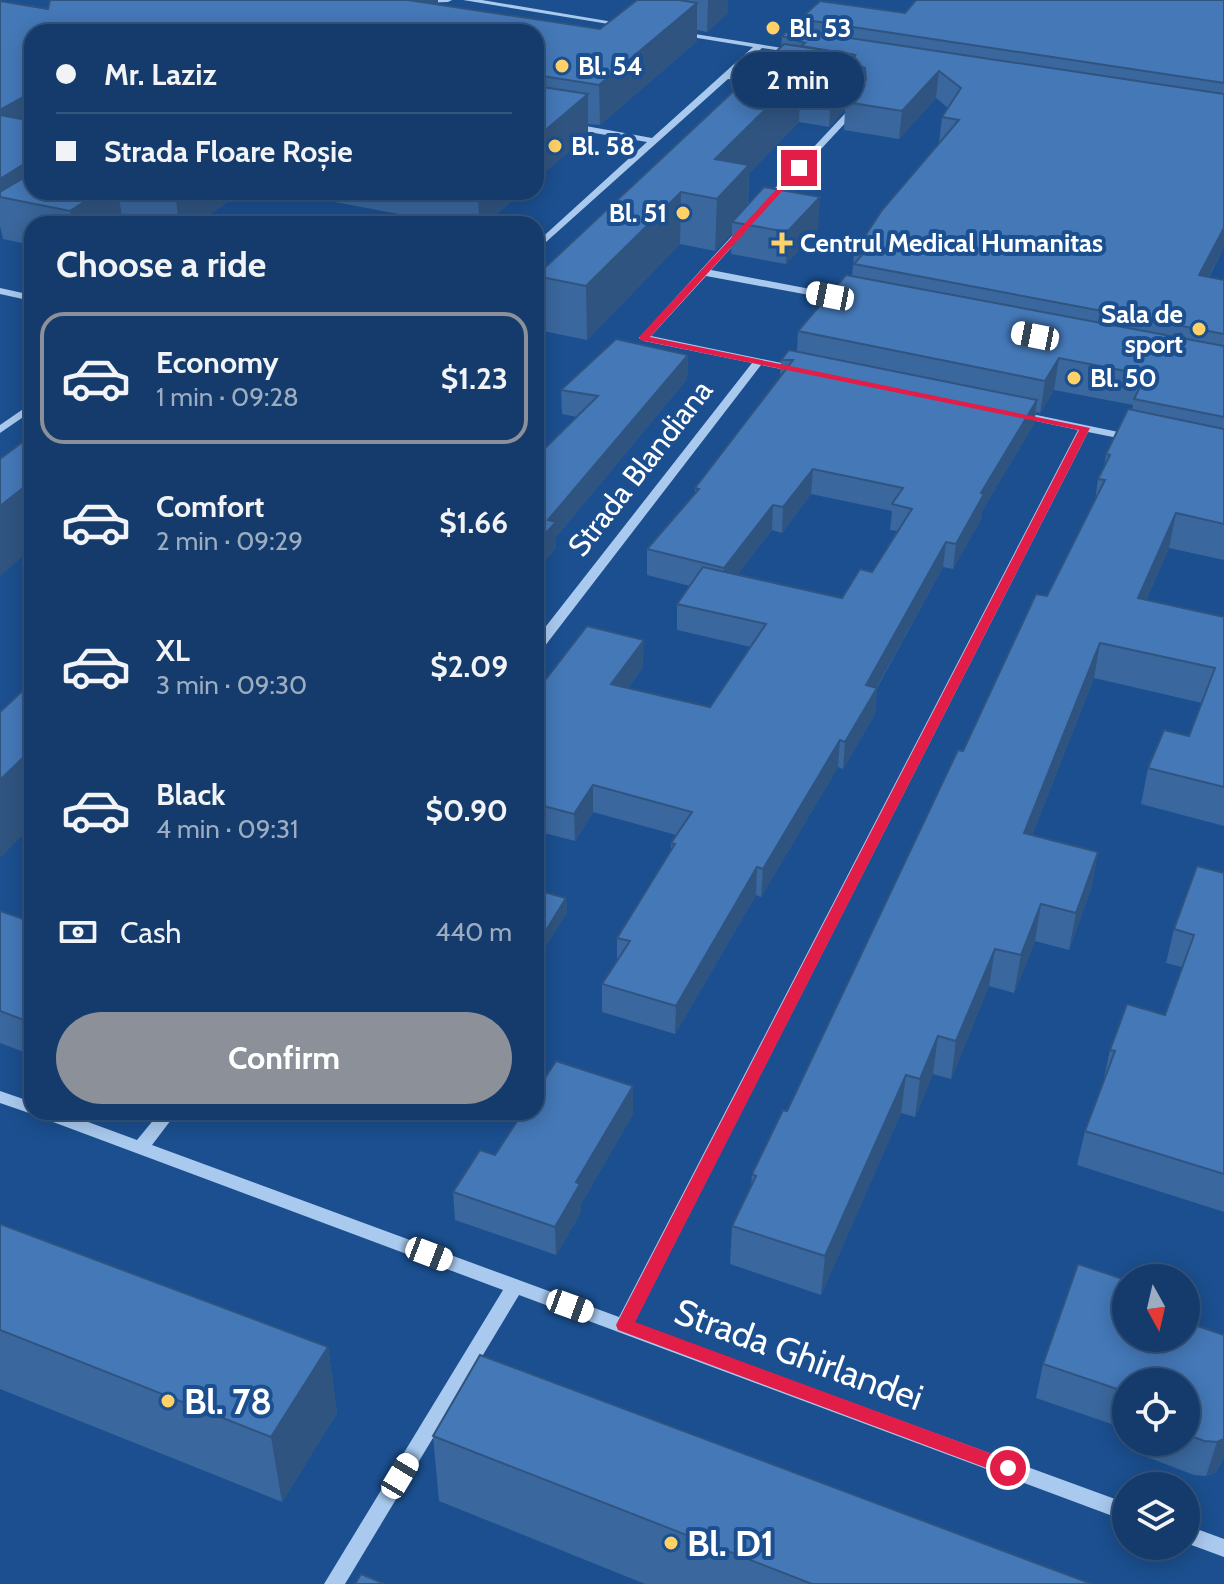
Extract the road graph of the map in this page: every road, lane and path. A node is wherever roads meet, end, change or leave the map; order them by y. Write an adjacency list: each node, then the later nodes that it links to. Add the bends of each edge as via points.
1 (448, 0): 3 (street)
2 (467, 0): 4 (street)
3 (406, 2)
4 (642, 27)
5 (672, 32): 6 (street)
6 (759, 46): 7 (street); 8 (street)
7 (806, 53)
8 (726, 76): 9 (street); 12 (street)
9 (773, 83)
10 (851, 96): 13 (street, via 858,105)
11 (544, 121): 12 (street)
12 (654, 141): 15 (street)
13 (760, 210)
14 (751, 220): 16 (street)
15 (544, 241)
16 (703, 272): 19 (street); 20 (street, via 644,338)
17 (0, 291): 18 (street)
18 (24, 296)
19 (860, 302)
20 (758, 362): 21 (street); 27 (street, Strada Blandiana)
21 (805, 371)
22 (24, 412): 25 (street)
23 (1007, 413): 24 (street)
24 (1085, 428): 26 (street); 34 (street)
25 (0, 430)
26 (1147, 441)
27 (544, 638)
28 (0, 1097): 29 (street)
29 (24, 1105)
30 (65, 1120): 32 (street, Strada Ghirlandei)
31 (163, 1120): 32 (street)
32 (141, 1147): 33 (street, Strada Ghirlandei)
33 (515, 1286): 34 (street, Strada Ghirlandei); 38 (street)
34 (624, 1325): 35 (street, Strada Ghirlandei)
35 (1112, 1507)
36 (1200, 1539): 37 (street)
37 (1224, 1548)
38 (334, 1584)

